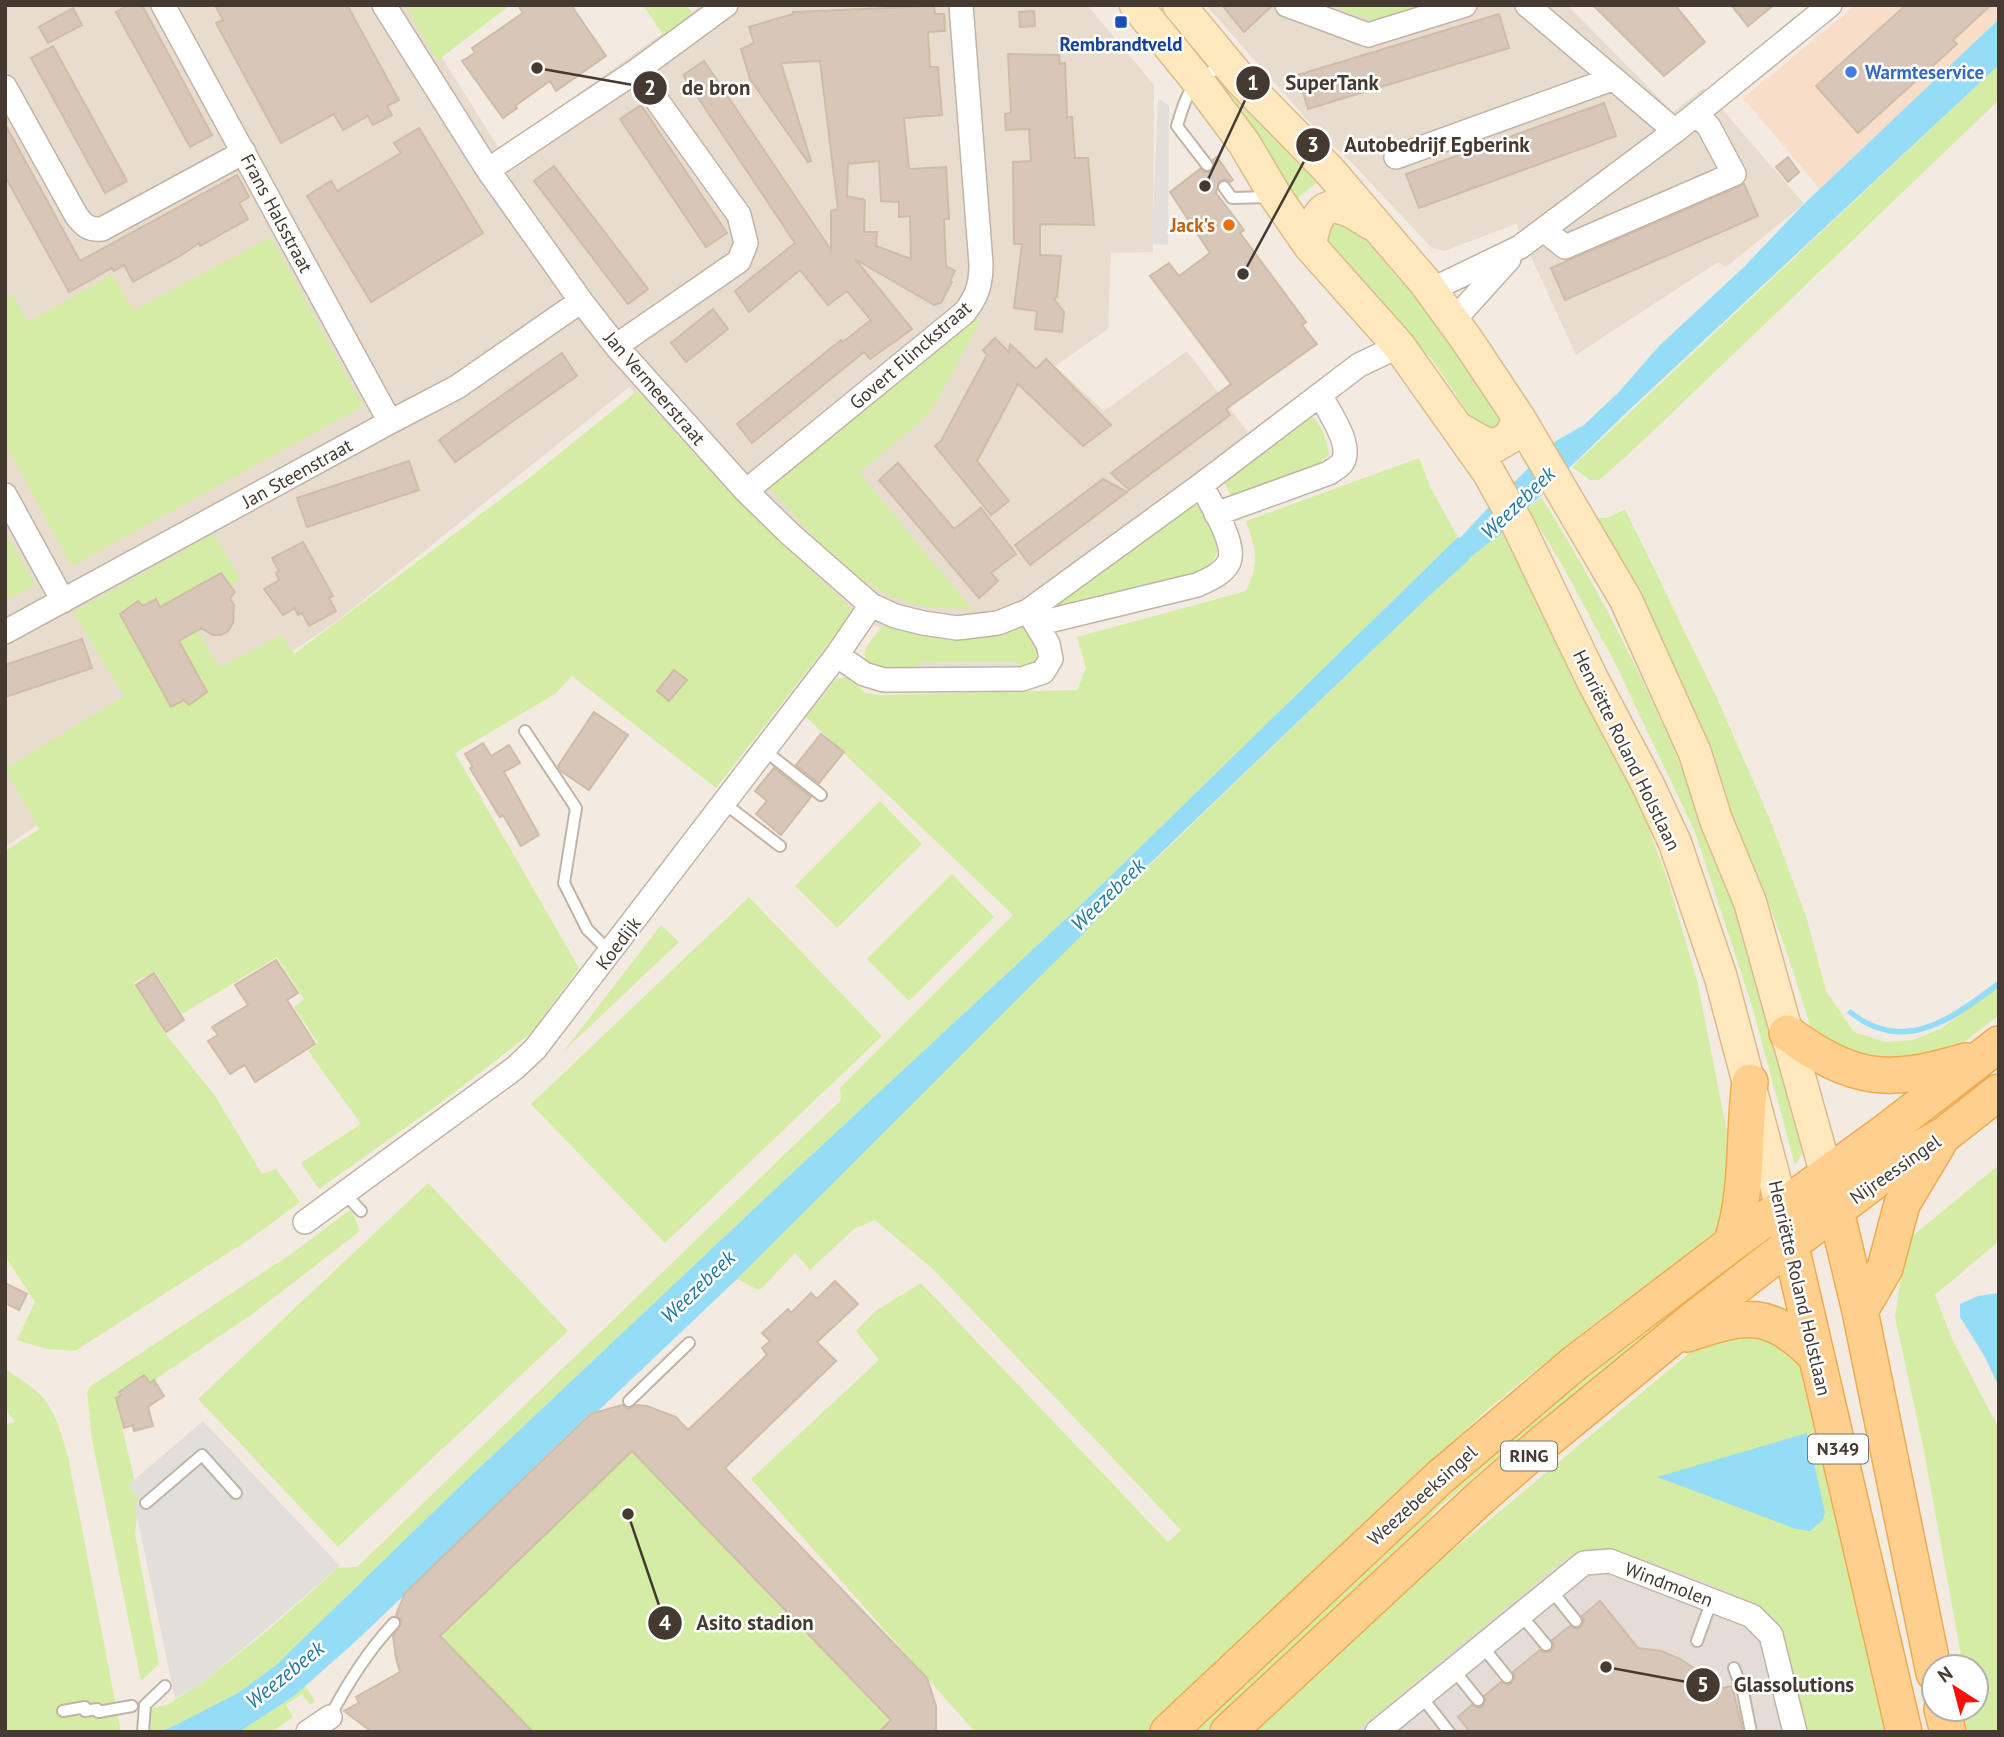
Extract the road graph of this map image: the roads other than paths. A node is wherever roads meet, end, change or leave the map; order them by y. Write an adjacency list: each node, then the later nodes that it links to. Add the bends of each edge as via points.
1 (163, 5): 18 (street, Frans Halsstraat)
2 (384, 5): 21 (street, Jan Vermeerstraat)
3 (726, 5): 11 (street)
4 (961, 5): 38 (street, Govert Flinckstraat, via 981,264 976,298 964,313)
5 (1136, 5): 13 (main road, Henriëtte Roland Holstlaan)
6 (1179, 5): 14 (main road)
7 (1287, 5): 8 (street, via 1368,34)
8 (1465, 5)
9 (1527, 5): 12 (street)
10 (1825, 7): 16 (street)
11 (636, 71): 21 (street); 32 (street, via 739,215 746,243 739,261)
12 (1612, 79): 17 (street); 19 (street)
13 (1197, 80): 14 (lane, via 1215,70); 20 (lane, via 1177,126); 23 (main road, Henriëtte Roland Holstlaan, via 1244,143)
14 (1241, 80): 25 (main road)
15 (5, 87): 18 (street, via 76,215 91,229 102,229)
16 (1697, 114): 17 (street); 24 (street, via 1734,174 1565,247)
17 (1675, 131): 24 (street)
18 (244, 152): 35 (street, Frans Halsstraat)
19 (1396, 157)
20 (1207, 165)
21 (488, 170): 29 (street, Jan Vermeerstraat)
22 (1224, 187): 23 (lane, via 1232,198)
23 (1276, 197): 26 (main road, Henriëtte Roland Holstlaan)
24 (1544, 230): 27 (street)
25 (1383, 232): 26 (main road, via 1351,210 1334,207 1316,220); 28 (main road)
26 (1310, 246): 31 (main road, Henriëtte Roland Holstlaan)
27 (1520, 247): 28 (street); 30 (street)
28 (1430, 290): 30 (main road)
29 (581, 301): 32 (street, Jan Vermeerstraat); 35 (street, Jan Steenstraat, via 457,387)
30 (1453, 321): 34 (main road)
31 (1392, 338): 33 (street, Jan Vermeerstraat); 36 (main road, Henriëtte Roland Holstlaan)
32 (616, 346): 38 (street, Jan Vermeerstraat)
33 (1320, 395): 37 (street, Jan Vermeerstraat); 40 (street, via 1346,452 1342,464 1329,473)
34 (1519, 418): 36 (main road, via 1510,437 1495,446); 52 (main road, via 1626,600 1695,753 1716,820 1750,902)
35 (390, 422): 41 (street, Jan Steenstraat)
36 (1459, 429): 54 (main road, Henriëtte Roland Holstlaan, via 1518,526 1675,843)
37 (1201, 485): 40 (street, Jan Vermeerstraat); 43 (street, Jan Vermeerstraat)
38 (746, 491): 42 (street, Jan Vermeerstraat)
39 (5, 495): 41 (street)
40 (1216, 513): 43 (street, Jan Vermeerstraat, via 1231,548 1229,562 1217,575 1197,585)
41 (63, 601): 44 (street, Jan Steenstraat)
42 (871, 606): 43 (street, Jan Vermeerstraat, via 895,616 957,628); 45 (street, Koedijk)
43 (1032, 618): 45 (street, via 1048,644 1051,659 1043,673 1023,679 884,680 864,674)
44 (5, 632)
45 (837, 655): 47 (street, Koedijk)
46 (525, 731): 51 (lane, via 576,808 564,883 587,929)
47 (764, 750): 48 (lane); 49 (street, Koedijk)
48 (821, 795)
49 (724, 803): 50 (lane); 51 (street, Koedijk)
50 (780, 846)
51 (610, 953): 58 (street, Koedijk, via 536,1049 515,1068)
52 (1787, 1033): 53 (main road, via 1843,1067 1894,1077); 57 (main road)
53 (1991, 1050): 57 (main road, Nijreessingel)
54 (1750, 1082): 59 (main road, Henriëtte Roland Holstlaan); 63 (main road, via 1740,1213)
55 (1999, 1092): 56 (main road, Nijreessingel)
56 (1944, 1135): 60 (main road, Nijreessingel); 65 (main road, via 1902,1203 1885,1268)
57 (1827, 1176): 59 (main road, Weezebeeksingel); 60 (main road)
58 (344, 1193): 61 (lane); 62 (street, Koedijk)
59 (1782, 1208): 63 (main road, Weezebeeksingel / RING); 64 (main road, Henriëtte Roland Holstlaan / N349)
60 (1837, 1209): 64 (main road, Nijreessingel / RING); 65 (main road, N349)
61 (361, 1211)
62 (305, 1222)
63 (1731, 1244): 93 (main road, Weezebeeksingel / RING, via 1576,1362 1439,1478)
64 (1791, 1244): 66 (main road, RING); 68 (main road, Henriëtte Roland Holstlaan / N349)
65 (1860, 1311): 80 (main road, N349)
66 (1671, 1340): 68 (main road, via 1749,1318 1789,1332); 94 (main road, RING, via 1480,1498)
67 (689, 1343): 69 (lane)
68 (1815, 1355): 98 (main road, Henriëtte Roland Holstlaan / N349)
69 (629, 1401)
70 (236, 1493): 71 (lane, via 201,1455)
71 (146, 1503)
72 (1551, 1590): 73 (street, Windmolen, via 1584,1563 1610,1561); 74 (street, Windmolen); 75 (lane)
73 (1712, 1600): 77 (lane); 97 (street, Windmolen, via 1752,1616 1771,1635)
74 (1521, 1615): 78 (lane); 79 (street, Windmolen)
75 (1576, 1621)
76 (394, 1623): 89 (lane, via 347,1682)
77 (1698, 1641)
78 (1546, 1645)
79 (1482, 1646): 82 (street, Windmolen); 83 (lane)
80 (1930, 1653)
81 (1734, 1668): 96 (lane)
82 (1453, 1670): 85 (street, Windmolen); 86 (lane)
83 (1507, 1677)
84 (165, 1686): 91 (lane, via 145,1705)
85 (1421, 1696): 90 (street, Windmolen); 95 (lane)
86 (1479, 1700)
87 (132, 1706): 88 (lane, via 98,1712 85,1712 85,1707)
88 (63, 1711)
89 (330, 1717): 92 (street)
90 (1387, 1729)
91 (143, 1730)
92 (308, 1732)
93 (1168, 1732)
94 (1228, 1732)
95 (1449, 1732)
96 (1751, 1732)
97 (1795, 1732)
98 (1904, 1732)

